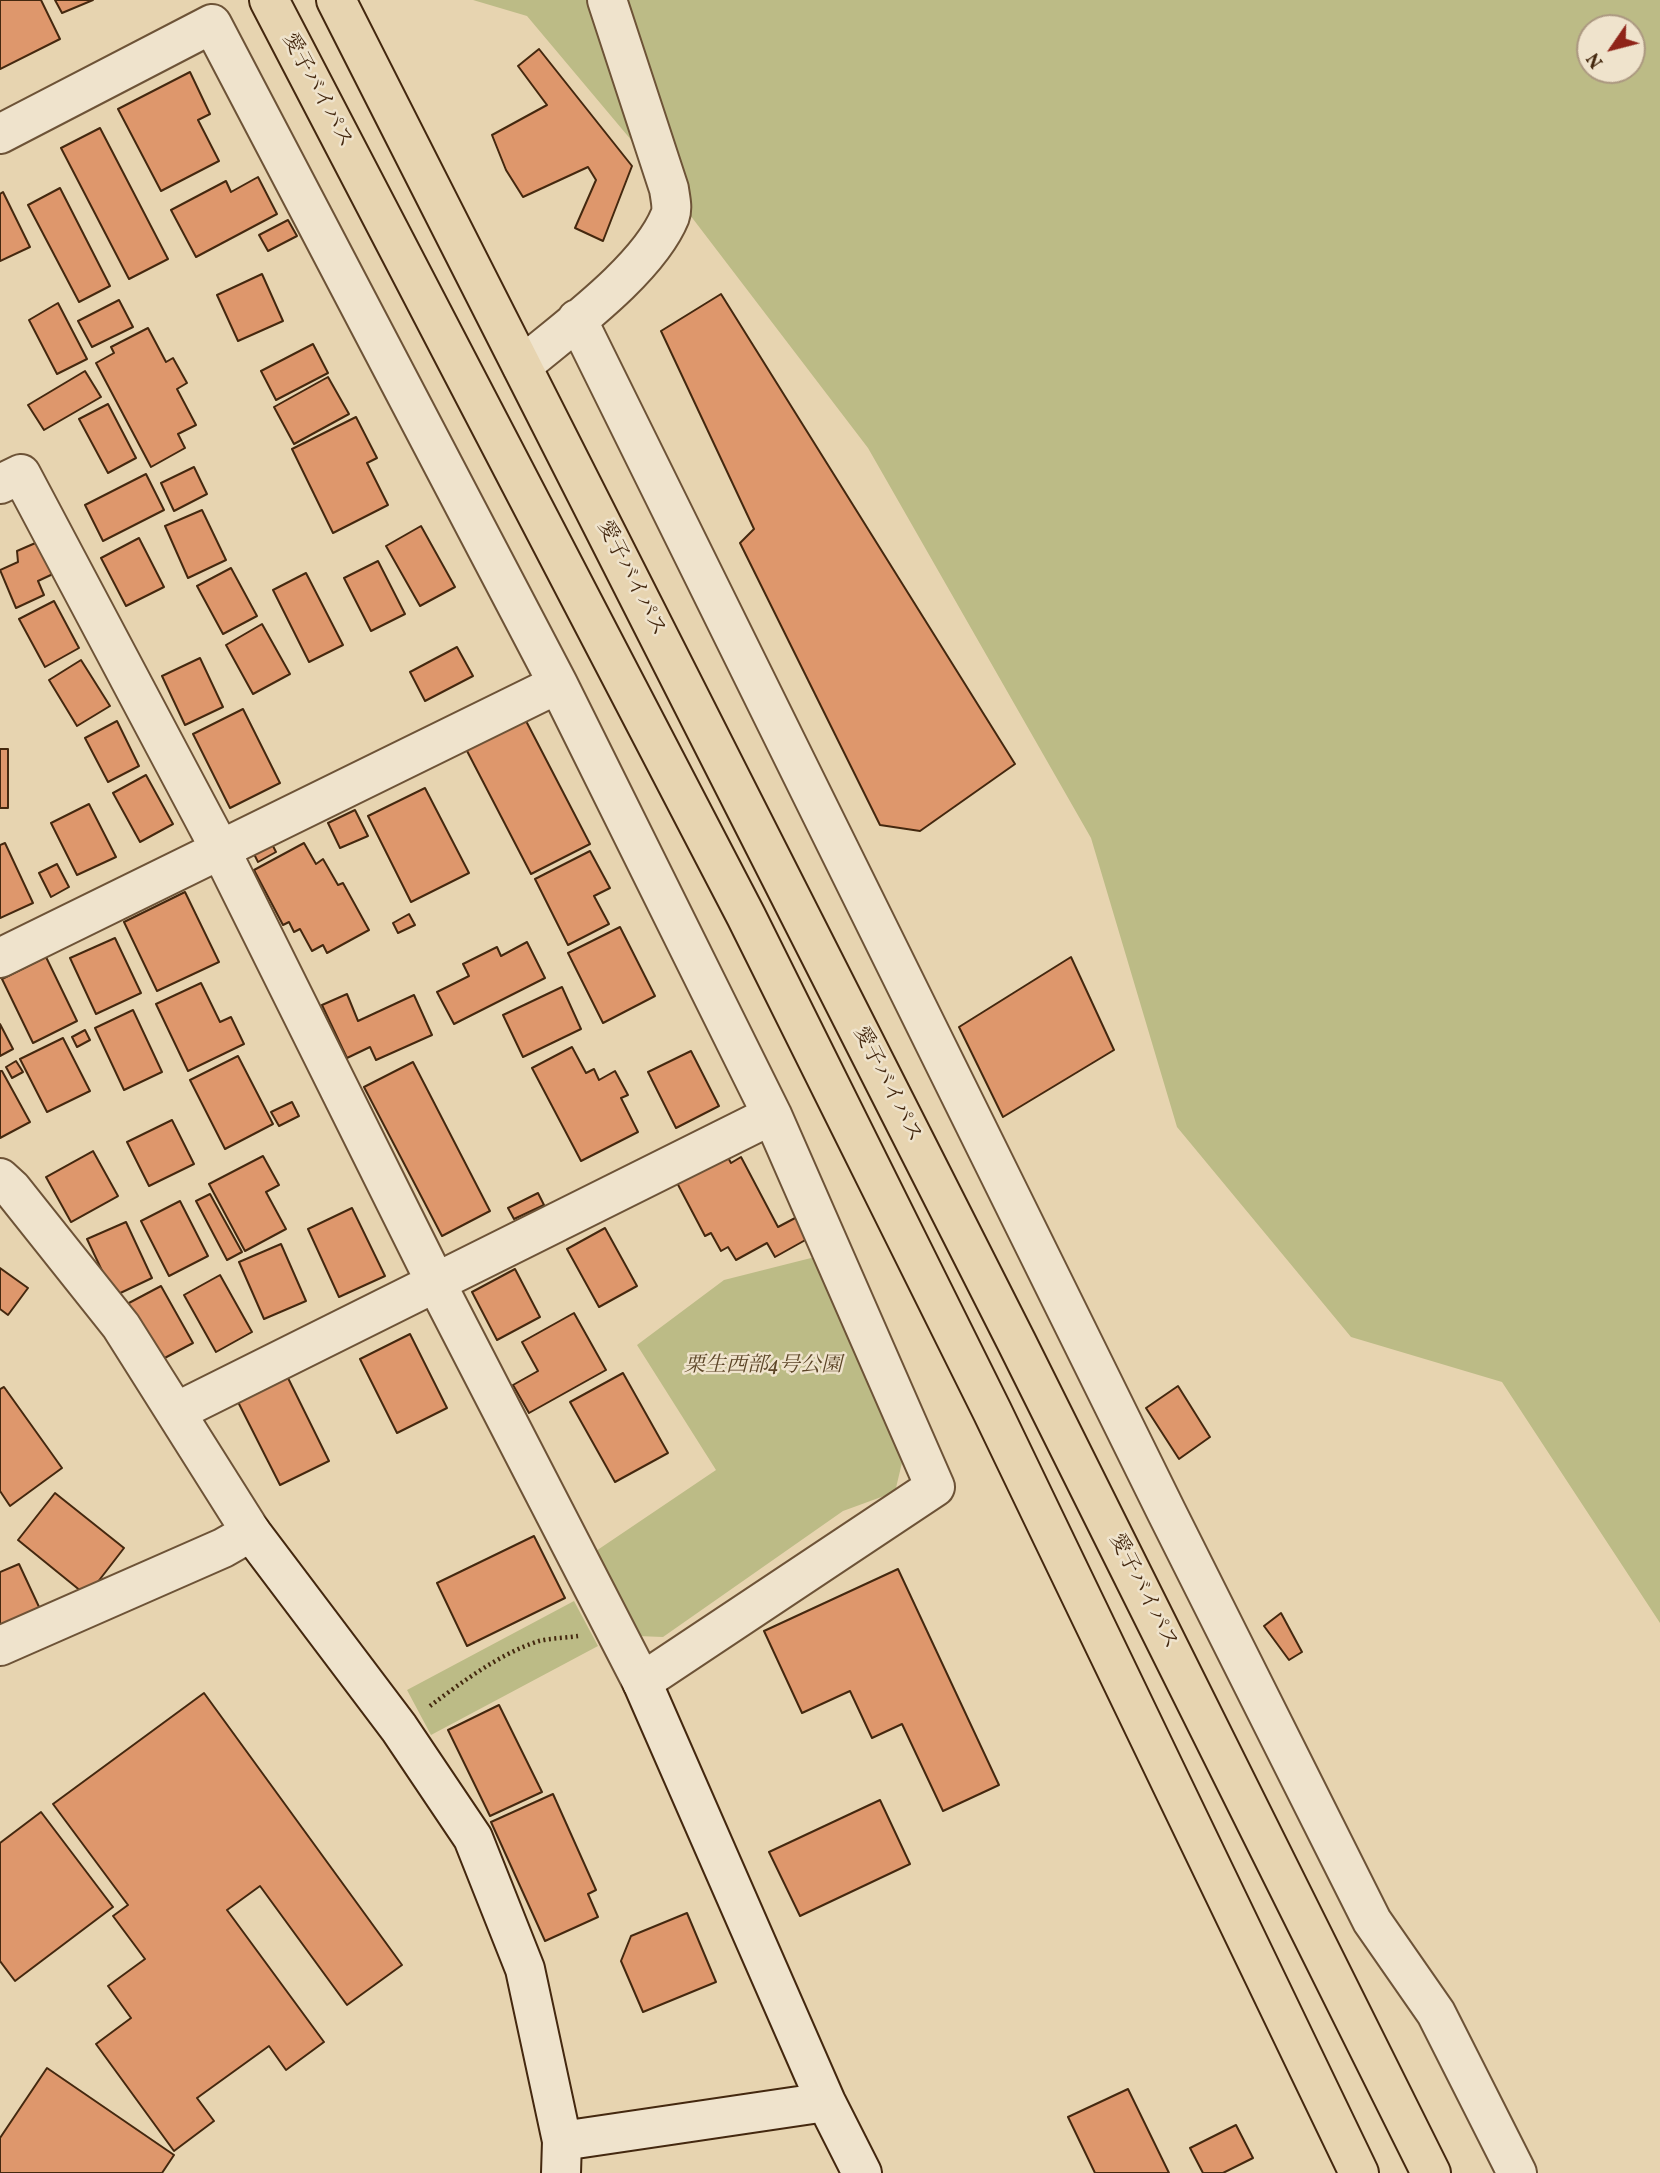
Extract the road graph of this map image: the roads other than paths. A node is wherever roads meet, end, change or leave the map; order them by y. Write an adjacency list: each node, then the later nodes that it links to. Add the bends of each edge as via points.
1 (269, 0): 21 (highway, 愛子バイパス, via 747,916)
2 (337, 0): 6 (highway, 愛子バイパス)
3 (607, 0): 5 (street, via 669,189 672,213 623,280)
4 (0, 134): 8 (street, via 212,24)
5 (577, 319): 6 (street); 23 (street, via 1372,1921 1436,2012)
6 (522, 366): 22 (highway, 愛子バイパス)
7 (0, 484): 9 (street, via 21,474)
8 (558, 684): 9 (street); 11 (street)
9 (219, 849): 10 (street); 13 (street)
10 (0, 958)
11 (772, 1115): 13 (street); 17 (street, via 936,1487)
12 (0, 1178): 14 (street, via 121,1326)
13 (436, 1283): 14 (street); 17 (street)
14 (176, 1412): 15 (street)
15 (251, 1532): 16 (street); 19 (street, via 399,1728 473,1838 525,1969)
16 (0, 1646)
17 (642, 1682): 18 (street)
18 (826, 2102): 19 (street); 20 (street)
19 (561, 2157)
20 (862, 2173)
21 (1360, 2173)
22 (1431, 2173)
23 (1517, 2173)

